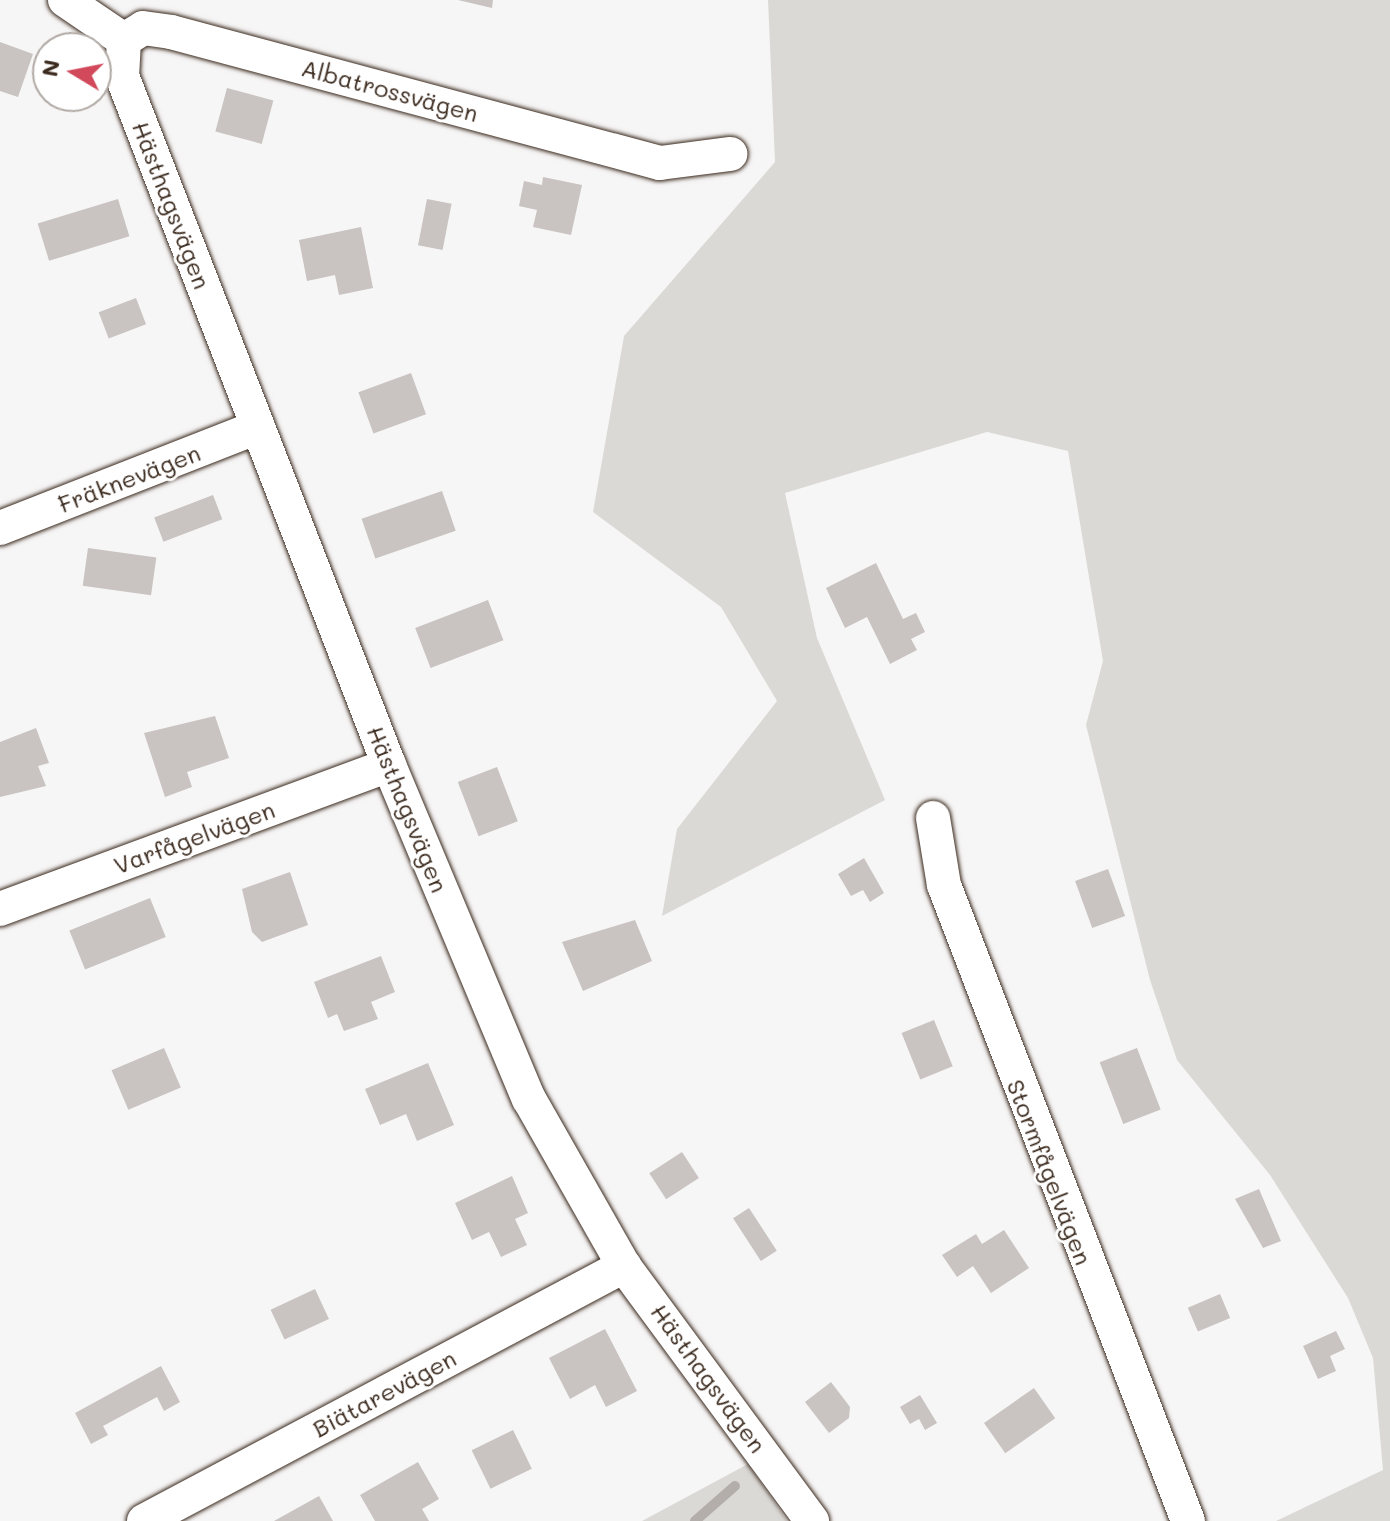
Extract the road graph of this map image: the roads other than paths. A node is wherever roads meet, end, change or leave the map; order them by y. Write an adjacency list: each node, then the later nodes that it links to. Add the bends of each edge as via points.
1 (65, 0): 2 (street)
2 (124, 40): 3 (street, Albatrossvägen, via 143,28 171,32 660,163); 4 (street, Hästhagsvägen, via 122,76)
3 (730, 154)
4 (258, 427): 5 (street, Fräknevägen); 6 (street, Hästhagsvägen)
5 (0, 528)
6 (389, 765): 8 (street, Varfågelvägen); 9 (street, Hästhagsvägen, via 529,1099)
7 (933, 818): 12 (street, Stormfågelvägen, via 949,900)
8 (0, 909)
9 (624, 1266): 10 (street, Biätarevägen); 11 (street, Hästhagsvägen)
10 (144, 1521)
11 (812, 1521)
12 (1188, 1521)

